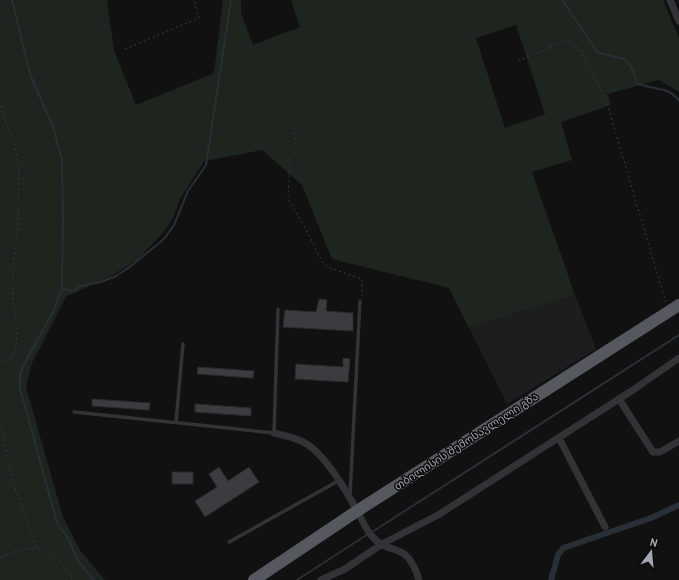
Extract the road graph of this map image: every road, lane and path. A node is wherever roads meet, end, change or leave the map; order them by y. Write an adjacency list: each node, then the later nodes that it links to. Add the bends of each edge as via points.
1 (194, 0): 4 (path, via 200,18)
2 (670, 0): 3 (street)
3 (679, 21)
4 (125, 49)
5 (518, 61): 9 (path, via 566,40 579,48 606,100)
6 (0, 106): 13 (path, via 19,165 18,226 12,300 17,333 16,348 12,357)
7 (296, 123): 8 (path, via 296,152 290,158 288,199 322,262 330,268 362,279 363,294)
8 (360, 301): 22 (lane)
9 (674, 308): 23 (highway, თბილისის შემოსავლელი გზა)
10 (278, 309): 18 (lane)
11 (183, 344): 17 (lane)
12 (679, 358): 14 (street)
13 (0, 365)
14 (619, 399): 19 (street); 20 (street, via 653,452 660,452)
15 (74, 412): 17 (lane)
16 (0, 420): 27 (path, via 12,480)
17 (176, 422): 18 (lane)
18 (274, 432): 21 (street, via 310,446 320,455)
19 (559, 438): 24 (street); 26 (street, via 438,515)
20 (679, 441)
21 (338, 481): 22 (street); 25 (lane)
22 (350, 498): 23 (street)
23 (357, 511): 26 (street, via 371,536); 30 (highway, თბილისის შემოსავლელი გზა)
24 (605, 526)
25 (229, 542)
26 (382, 544): 31 (street, via 345,569); 32 (street, via 400,550 411,559)
27 (37, 547): 28 (path); 29 (path, via 50,552)
28 (0, 558)
29 (73, 580)
30 (254, 580)
31 (321, 580)
32 (419, 580)

